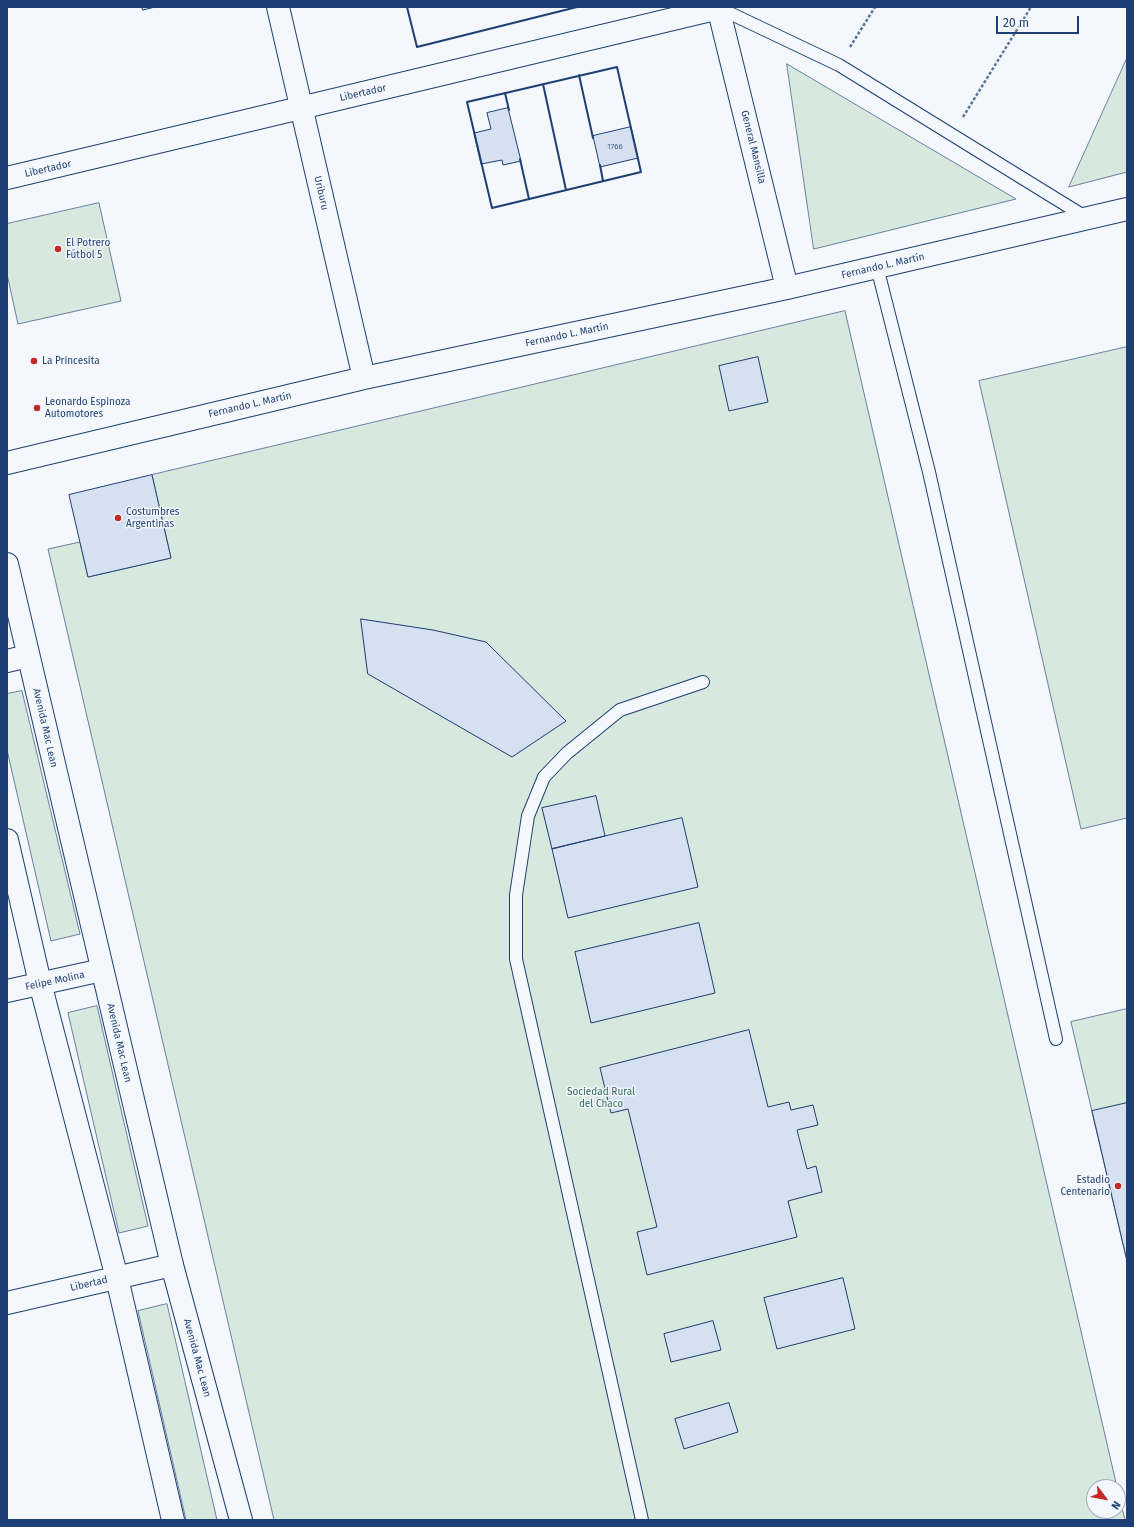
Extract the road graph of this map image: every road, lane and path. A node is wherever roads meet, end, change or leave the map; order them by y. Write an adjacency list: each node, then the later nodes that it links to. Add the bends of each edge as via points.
1 (278, 7): 6 (street, Uriburu)
2 (875, 7): 5 (path)
3 (1031, 7): 7 (path)
4 (718, 8): 5 (lane); 6 (street, Libertador); 12 (street, General Mansilla)
5 (839, 65): 7 (lane)
6 (302, 108): 8 (street, Libertador); 13 (street, Uriburu)
7 (952, 135): 10 (lane)
8 (7, 178)
9 (1127, 209): 10 (street, Fernando L. Martín)
10 (1088, 219): 11 (street, Fernando L. Martín)
11 (877, 267): 12 (street, Fernando L. Martín); 23 (lane, via 929,472)
12 (787, 288): 13 (street, Fernando L. Martín)
13 (364, 378): 14 (street, Fernando L. Martín)
14 (7, 463)
15 (7, 564): 16 (street, Avenida Mac Lean)
16 (28, 656): 17 (street); 20 (street, Avenida Mac Lean)
17 (7, 661)
18 (703, 682): 29 (lane, via 620,710 566,753 544,777 528,816 516,895 516,959)
19 (7, 840): 21 (street)
20 (102, 970): 21 (street, Felipe Molina); 24 (street, Avenida Mac Lean)
21 (40, 983): 22 (street, Felipe Molina); 25 (street)
22 (7, 991)
23 (1056, 1039)
24 (172, 1265): 25 (street, Libertad); 28 (street, Avenida Mac Lean)
25 (117, 1278): 26 (street, Libertad); 27 (street)
26 (7, 1303)
27 (173, 1520)
28 (241, 1520)
29 (642, 1520)

